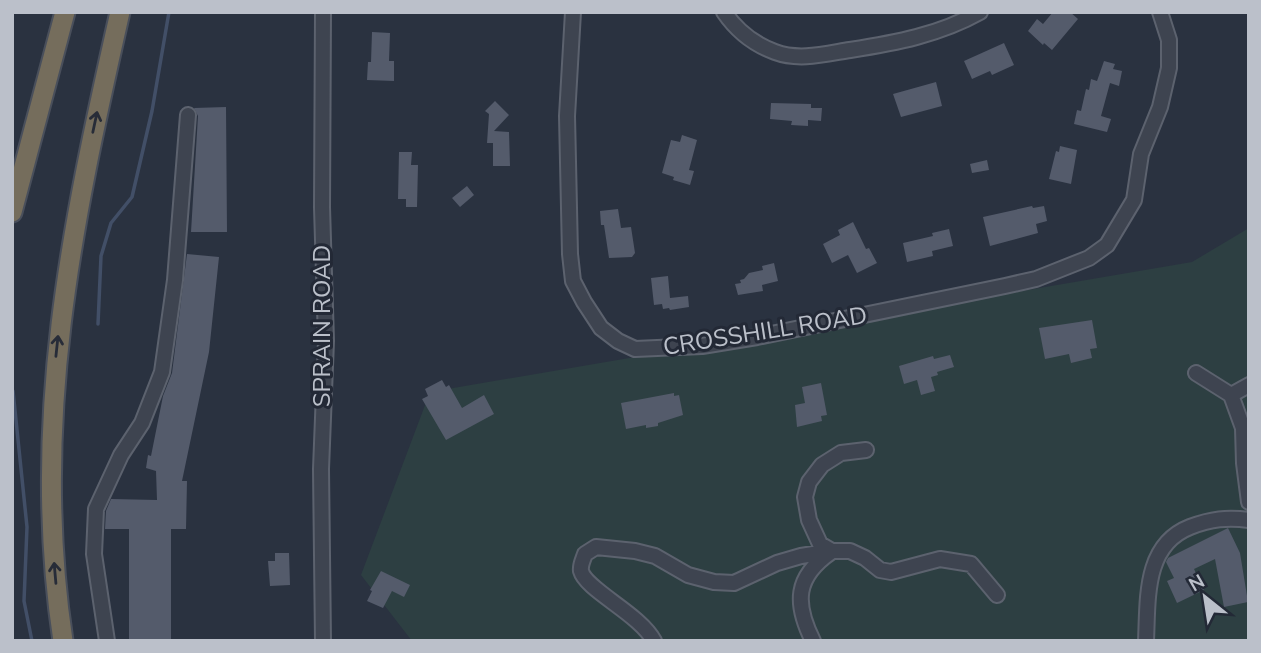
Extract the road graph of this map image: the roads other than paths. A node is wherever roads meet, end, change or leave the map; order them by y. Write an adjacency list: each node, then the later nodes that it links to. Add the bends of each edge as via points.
1 (65, 12): 9 (highway)
2 (120, 12): 18 (highway, one-way to 2, via 50,486 57,346 78,206)
3 (323, 12): 20 (street, SPRAIN ROAD)
4 (573, 12): 7 (street, CROSSHILL ROAD, via 567,116 573,281 601,328 635,349 702,346 757,337 1036,279 1089,258 1107,245 1134,200 1141,154 1160,107 1169,68 1169,40)
5 (724, 12): 6 (street, via 750,40 776,53 806,57 910,40)
6 (980, 12)
7 (1160, 12)
8 (188, 115): 19 (street, via 175,280 162,372 142,423 96,509 94,554)
9 (12, 212)
10 (1196, 373): 12 (street)
11 (1249, 384): 12 (street)
12 (1231, 395): 14 (street, via 1243,428)
13 (866, 450): 16 (street, via 841,453 822,465 809,482 805,498 809,520 820,544)
14 (1249, 502)
15 (1249, 520): 23 (street, via 1209,520 1176,533 1162,546 1154,566)
16 (832, 551): 17 (street, via 850,551 891,572 940,559 965,562); 21 (street, via 777,563 734,583 688,575 655,556 635,551 596,547 584,554 582,574 629,612); 22 (street, via 817,561 804,579 799,598)
17 (997, 595)
18 (63, 641)
19 (107, 641)
20 (323, 641)
21 (654, 641)
22 (813, 641)
23 (1146, 641)

